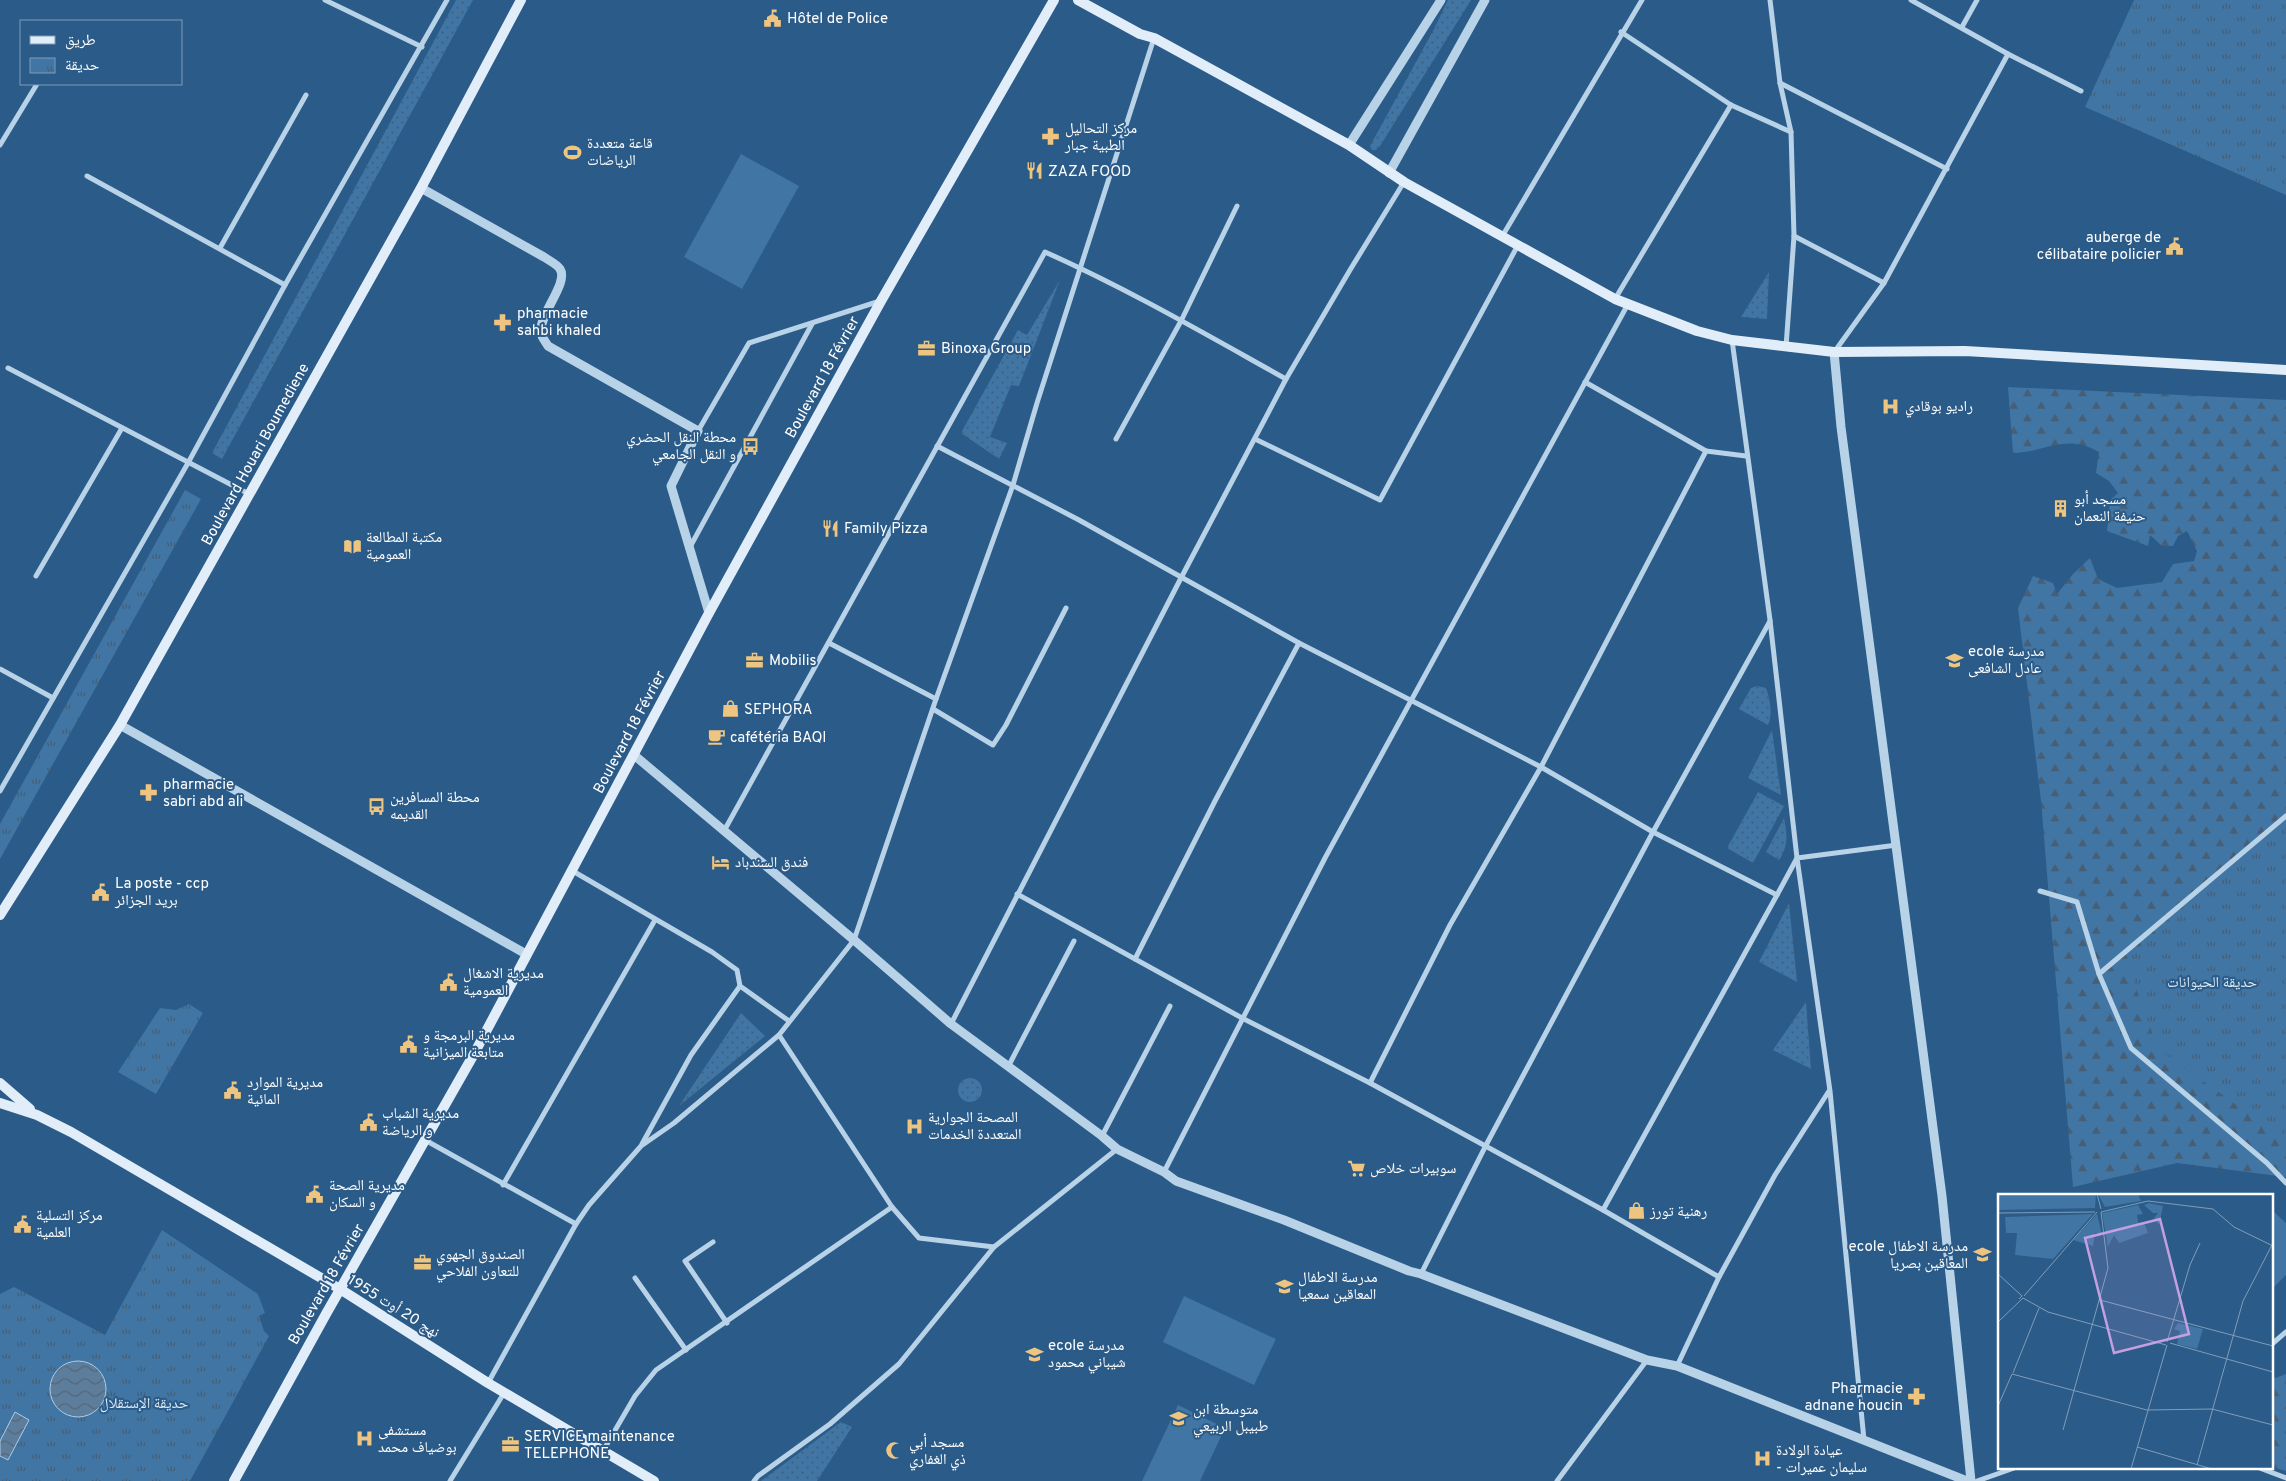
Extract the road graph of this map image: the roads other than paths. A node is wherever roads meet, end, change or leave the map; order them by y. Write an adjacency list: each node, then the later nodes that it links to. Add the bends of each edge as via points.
1 (325, 0): 15 (street)
2 (447, 0): 15 (street)
3 (521, 0): 29 (main road, Boulevard Houari Boumediene)
4 (1054, 0): 39 (main road, Boulevard 18 Février)
5 (1078, 0): 14 (main road, via 1140,34)
6 (1440, 0): 24 (street)
7 (1485, 0): 26 (street)
8 (1642, 0): 13 (street)
9 (1770, 0): 17 (street)
10 (1911, 0): 12 (street)
11 (1977, 0): 12 (street)
12 (1962, 27): 16 (street)
13 (1621, 32): 21 (street); 31 (street)
14 (1154, 38): 24 (main road); 35 (street)
15 (422, 47): 37 (street)
16 (2008, 54): 19 (street); 25 (street)
17 (1780, 82): 22 (street); 25 (street)
18 (35, 85): 23 (street)
19 (2082, 91)
20 (306, 95): 34 (street)
21 (1732, 105): 22 (street); 38 (street)
22 (1791, 132): 32 (street)
23 (0, 145)
24 (1349, 145): 26 (main road)
25 (1947, 168): 36 (street)
26 (1389, 173): 28 (main road)
27 (88, 176): 34 (street)
28 (1404, 182): 31 (main road); 48 (street)
29 (421, 188): 51 (street, via 560,268 559,285 541,322 541,334 548,346); 59 (main road, Boulevard Houari Boumediene)
30 (1237, 206): 41 (street)
31 (1503, 235): 33 (main road)
32 (1794, 236): 36 (street); 44 (street)
33 (1518, 244): 38 (main road); 53 (street, via 1380,500)
34 (220, 248): 37 (street)
35 (1080, 268): 41 (street); 54 (street, via 1044,252); 58 (street)
36 (1884, 283): 45 (street)
37 (285, 285): 57 (street)
38 (1615, 298): 40 (main road)
39 (881, 301): 42 (street); 64 (main road, Boulevard 18 Février)
40 (1628, 303): 43 (main road, via 1697,331); 49 (street)
41 (1181, 321): 48 (street); 52 (street)
42 (812, 324): 51 (street, via 749,343); 60 (street)
43 (1732, 340): 44 (main road); 56 (street)
44 (1786, 348): 45 (main road)
45 (1834, 352): 47 (main road, via 1965,351); 80 (street, via 1841,427)
46 (8, 368): 50 (street)
47 (2286, 370)
48 (1286, 379): 53 (street)
49 (1585, 382): 55 (street); 71 (street)
50 (122, 428): 57 (street); 61 (street)
51 (698, 432): 60 (street, via 671,486)
52 (1116, 439)
53 (1255, 439): 62 (street)
54 (937, 446): 58 (street); 66 (street)
55 (1706, 451): 56 (street); 75 (street)
56 (1746, 456): 65 (street)
57 (188, 463): 59 (street); 69 (street)
58 (1013, 485): 62 (street); 70 (street)
59 (249, 495): 73 (main road, Boulevard Houari Boumediene)
60 (689, 549): 64 (street)
61 (36, 576)
62 (1181, 578): 67 (street); 84 (street)
63 (1066, 608): 72 (street, via 993,745)
64 (709, 613): 74 (main road, Boulevard 18 Février)
65 (1770, 620): 79 (street); 81 (street)
66 (828, 643): 70 (street); 78 (street)
67 (1299, 643): 71 (street); 91 (street)
68 (0, 669): 69 (street)
69 (53, 698): 76 (street)
70 (936, 699): 72 (street)
71 (1412, 700): 75 (street); 95 (street)
72 (933, 709): 88 (street)
73 (120, 725): 86 (main road, Boulevard Houari Boumediene); 90 (street)
74 (634, 755): 78 (street); 82 (main road, Boulevard 18 Février)
75 (1541, 767): 79 (street); 100 (street, via 1450,924)
76 (0, 791)
77 (2286, 816): 92 (street)
78 (724, 831): 88 (street)
79 (1653, 832): 85 (street); 108 (street)
80 (1897, 845): 81 (street); 141 (street, via 1942,1196)
81 (1797, 858): 85 (street); 102 (street)
82 (571, 870): 87 (street); 90 (main road, Boulevard 18 Février)
83 (2040, 891): 92 (street, via 2077,902)
84 (1017, 894): 91 (street); 97 (street)
85 (1777, 895): 114 (street)
86 (0, 915)
87 (654, 920): 93 (street, via 712,952 737,970); 112 (street)
88 (854, 940): 96 (street); 97 (street)
89 (1074, 941): 99 (street)
90 (526, 954): 106 (main road, Boulevard 18 Février)
91 (1135, 959): 95 (street)
92 (2099, 974): 111 (street, via 2131,1048 2267,1163)
93 (740, 986): 96 (street); 107 (street, via 691,1055)
94 (1170, 1006): 105 (street)
95 (1242, 1018): 100 (street); 110 (street)
96 (788, 1021): 98 (street)
97 (951, 1024): 99 (street)
98 (779, 1035): 107 (street, via 674,1123); 113 (street)
99 (1008, 1067): 105 (street)
100 (1370, 1083): 108 (street)
101 (0, 1084): 104 (main road, نهج 20 أوت 1955)
102 (1830, 1091): 119 (street, via 1775,1175); 130 (street)
103 (0, 1103): 104 (main road, نهج 20 أوت 1955)
104 (37, 1114): 121 (main road, نهج 20 أوت 1955)
105 (1102, 1136): 109 (street)
106 (425, 1140): 112 (street); 121 (main road, Boulevard 18 Février)
107 (641, 1146): 115 (street)
108 (1485, 1147): 114 (street); 118 (street)
109 (1117, 1149): 110 (street); 117 (street)
110 (1164, 1172): 118 (street, via 1176,1181)
111 (2286, 1183)
112 (503, 1186): 115 (street)
113 (892, 1207): 117 (street, via 919,1238); 122 (street)
114 (1603, 1210): 119 (street)
115 (576, 1224): 128 (street)
116 (713, 1242): 122 (street, via 685,1260)
117 (994, 1248): 138 (street, via 900,1364 830,1424)
118 (1421, 1274): 126 (street)
119 (1719, 1277): 127 (street)
120 (635, 1278): 125 (street)
121 (340, 1289): 128 (main road, نهج 20 أوت 1955); 135 (main road, Boulevard 18 Février)
122 (727, 1323): 125 (street)
123 (2286, 1332): 124 (street)
124 (2274, 1342)
125 (686, 1350): 131 (street, via 656,1370 635,1396)
126 (1647, 1360): 127 (street); 139 (street)
127 (1677, 1366): 130 (street)
128 (488, 1383): 129 (main road, نهج 20 أوت 1955)
129 (505, 1392): 131 (main road, نهج 20 أوت 1955); 136 (street)
130 (1864, 1440): 140 (street)
131 (603, 1451): 137 (main road, نهج 20 أوت 1955)
132 (2014, 1468): 142 (street)
133 (2260, 1468): 134 (street)
134 (2286, 1478)
135 (234, 1481)
136 (450, 1481)
137 (654, 1481)
138 (754, 1481)
139 (1557, 1481)
140 (1967, 1481)
141 (1971, 1481)
142 (1977, 1481)

